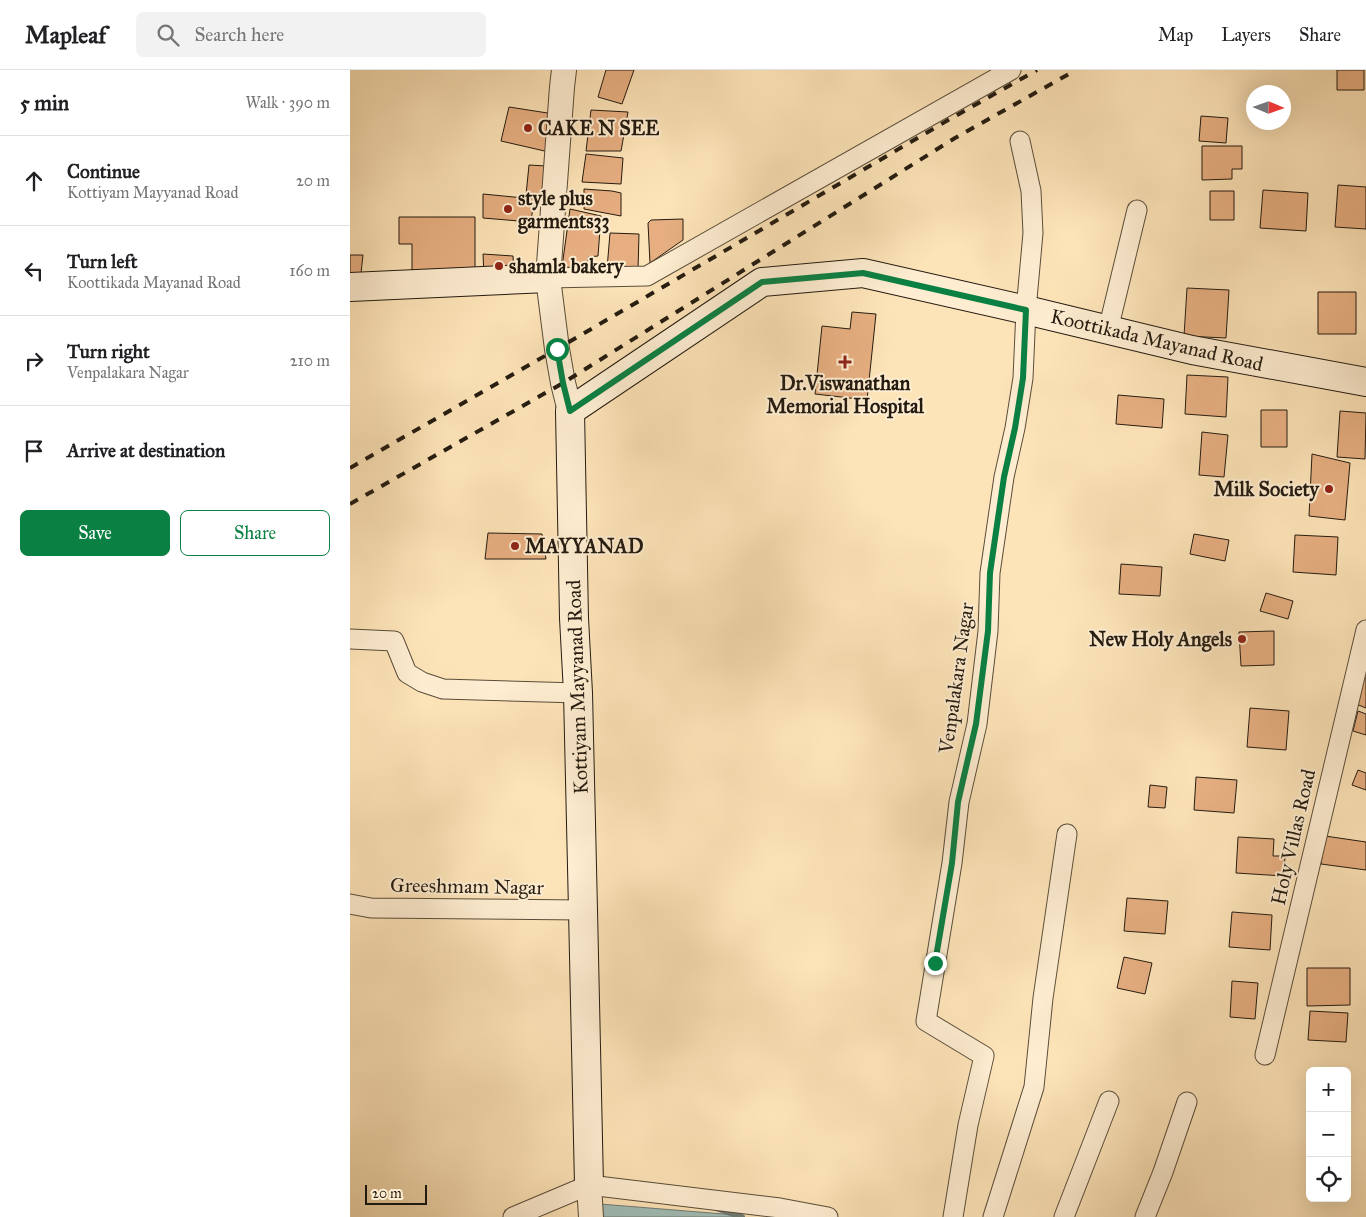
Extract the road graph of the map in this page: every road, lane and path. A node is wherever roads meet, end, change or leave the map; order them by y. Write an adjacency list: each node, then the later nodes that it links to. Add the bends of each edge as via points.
1 (564, 70): 5 (street, Kottiyam Mayyanad Road)
2 (1012, 70): 5 (street, via 647,276)
3 (1020, 141): 7 (street, Venpalakara Nagar, via 1032,191 1033,233)
4 (1137, 210): 8 (street)
5 (548, 278): 6 (main road); 10 (street, Kottiyam Mayyanad Road, via 557,349)
6 (350, 288)
7 (1026, 310): 8 (main road, Koottikada Mayanad Road); 10 (main road, Koottikada Mayanad Road, via 863,273 762,282); 25 (street, Venpalakara Nagar, via 1023,378 990,573 988,631 976,724 958,802 952,863 926,1020 984,1056 968,1124)
8 (1108, 330): 9 (main road, Koottikada Mayanad Road, via 1192,350)
9 (1366, 382)
10 (570, 411): 14 (main road, Kottiyam Mayyanad Road)
11 (1366, 630): 13 (street, Holy Villas Road)
12 (350, 639): 14 (street, via 394,641 407,673 443,689)
13 (1362, 666): 18 (street, Holy Villas Road)
14 (578, 693): 17 (main road, Kottiyam Mayyanad Road)
15 (1068, 834): 26 (street, via 1043,998 1034,1087)
16 (350, 904): 17 (street, Greeshmam Nagar, via 371,908)
17 (584, 910): 21 (main road, Kottiyam Mayyanad Road)
18 (1265, 1055)
19 (1109, 1101): 27 (street)
20 (1187, 1102): 28 (street)
21 (589, 1185): 22 (street); 23 (street, Kottiyam Mayyanad Road); 24 (street, via 780,1208)
22 (513, 1217)
23 (591, 1217)
24 (828, 1217)
25 (953, 1217)
26 (993, 1217)
27 (1064, 1217)
28 (1145, 1217)

